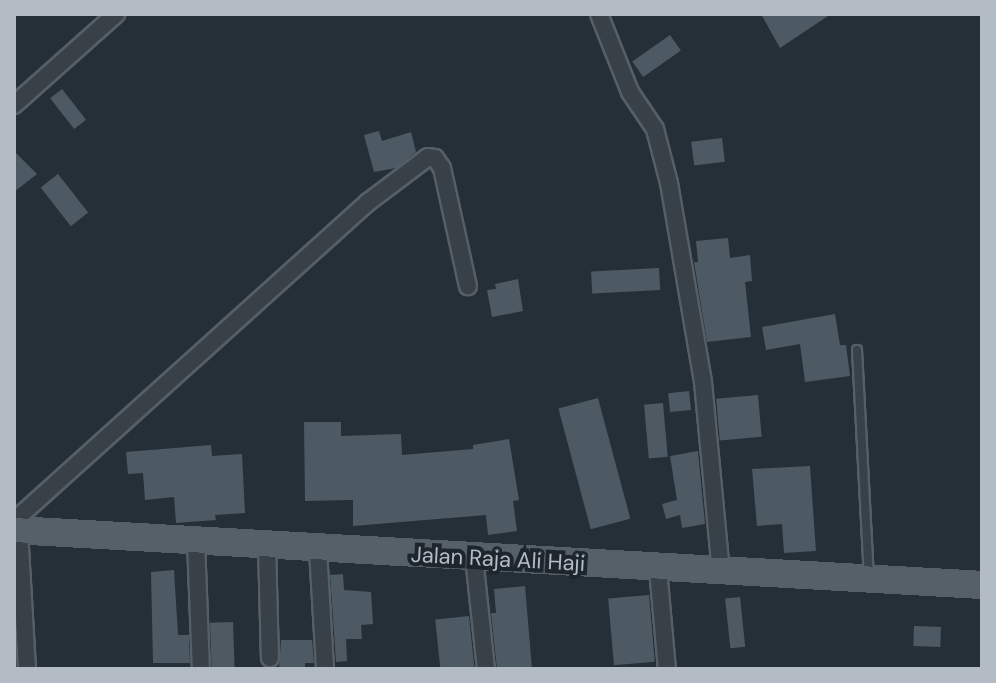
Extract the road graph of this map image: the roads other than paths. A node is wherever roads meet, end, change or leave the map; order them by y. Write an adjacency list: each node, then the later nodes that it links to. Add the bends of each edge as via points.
1 (116, 14): 3 (street)
2 (599, 14): 12 (street, via 630,92 655,129 669,183 703,382)
3 (14, 105)
4 (468, 286): 6 (street, via 442,168 428,157 367,203)
5 (857, 350): 13 (lane)
6 (16, 527): 7 (main road, Jalan Raja Ali Haji); 16 (street)
7 (196, 541): 8 (main road, Jalan Raja Ali Haji); 17 (street)
8 (267, 546): 9 (main road, Jalan Raja Ali Haji); 15 (street)
9 (318, 550): 10 (main road, Jalan Raja Ali Haji); 18 (street)
10 (474, 557): 11 (main road, Jalan Raja Ali Haji); 19 (street)
11 (658, 569): 12 (main road, Jalan Raja Ali Haji); 20 (street)
12 (721, 572): 13 (main road, Jalan Raja Ali Haji)
13 (869, 580): 14 (main road, Jalan Raja Ali Haji)
14 (982, 585)
15 (270, 658)
16 (27, 669)
17 (201, 669)
18 (325, 669)
19 (486, 669)
20 (667, 669)

